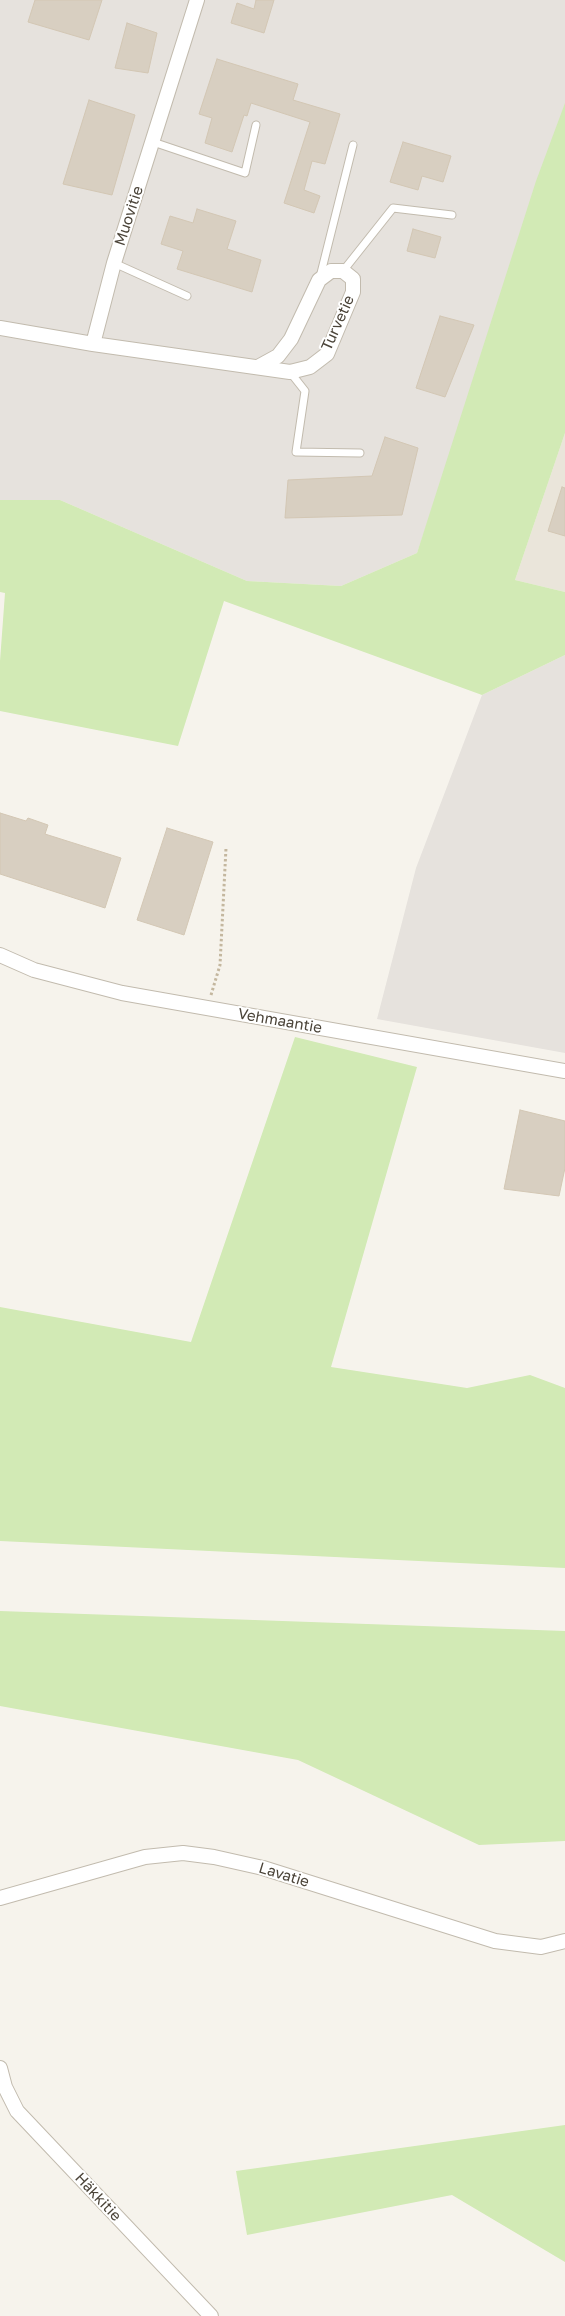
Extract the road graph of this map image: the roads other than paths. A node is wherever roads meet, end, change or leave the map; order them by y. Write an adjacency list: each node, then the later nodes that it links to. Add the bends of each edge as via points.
1 (197, 0): 3 (street, Muovitie)
2 (256, 124): 3 (lane, via 245,173)
3 (153, 142): 6 (street, Muovitie)
4 (353, 145): 8 (lane)
5 (452, 215): 7 (lane, via 393,208)
6 (114, 263): 9 (lane); 11 (street, Muovitie)
7 (343, 270): 8 (street, Turvetie, via 331,271); 13 (street, Turvetie, via 353,279 353,292 327,354 310,367)
8 (319, 280): 12 (street, via 291,339 278,356)
9 (187, 296)
10 (0, 328): 11 (street)
11 (93, 344): 12 (street, Turvetie)
12 (258, 367): 13 (street, Turvetie)
13 (290, 372): 14 (lane, via 305,390 296,452)
14 (360, 454)
15 (0, 955): 16 (street, Vehmaantie, via 34,970 113,991)
16 (565, 1071)
17 (0, 1898): 18 (street, Lavatie, via 145,1857 183,1853 263,1868 495,1941 541,1947)
18 (565, 1941)
19 (0, 2068): 20 (street, Häkkitie, via 17,2111)
20 (211, 2316)

